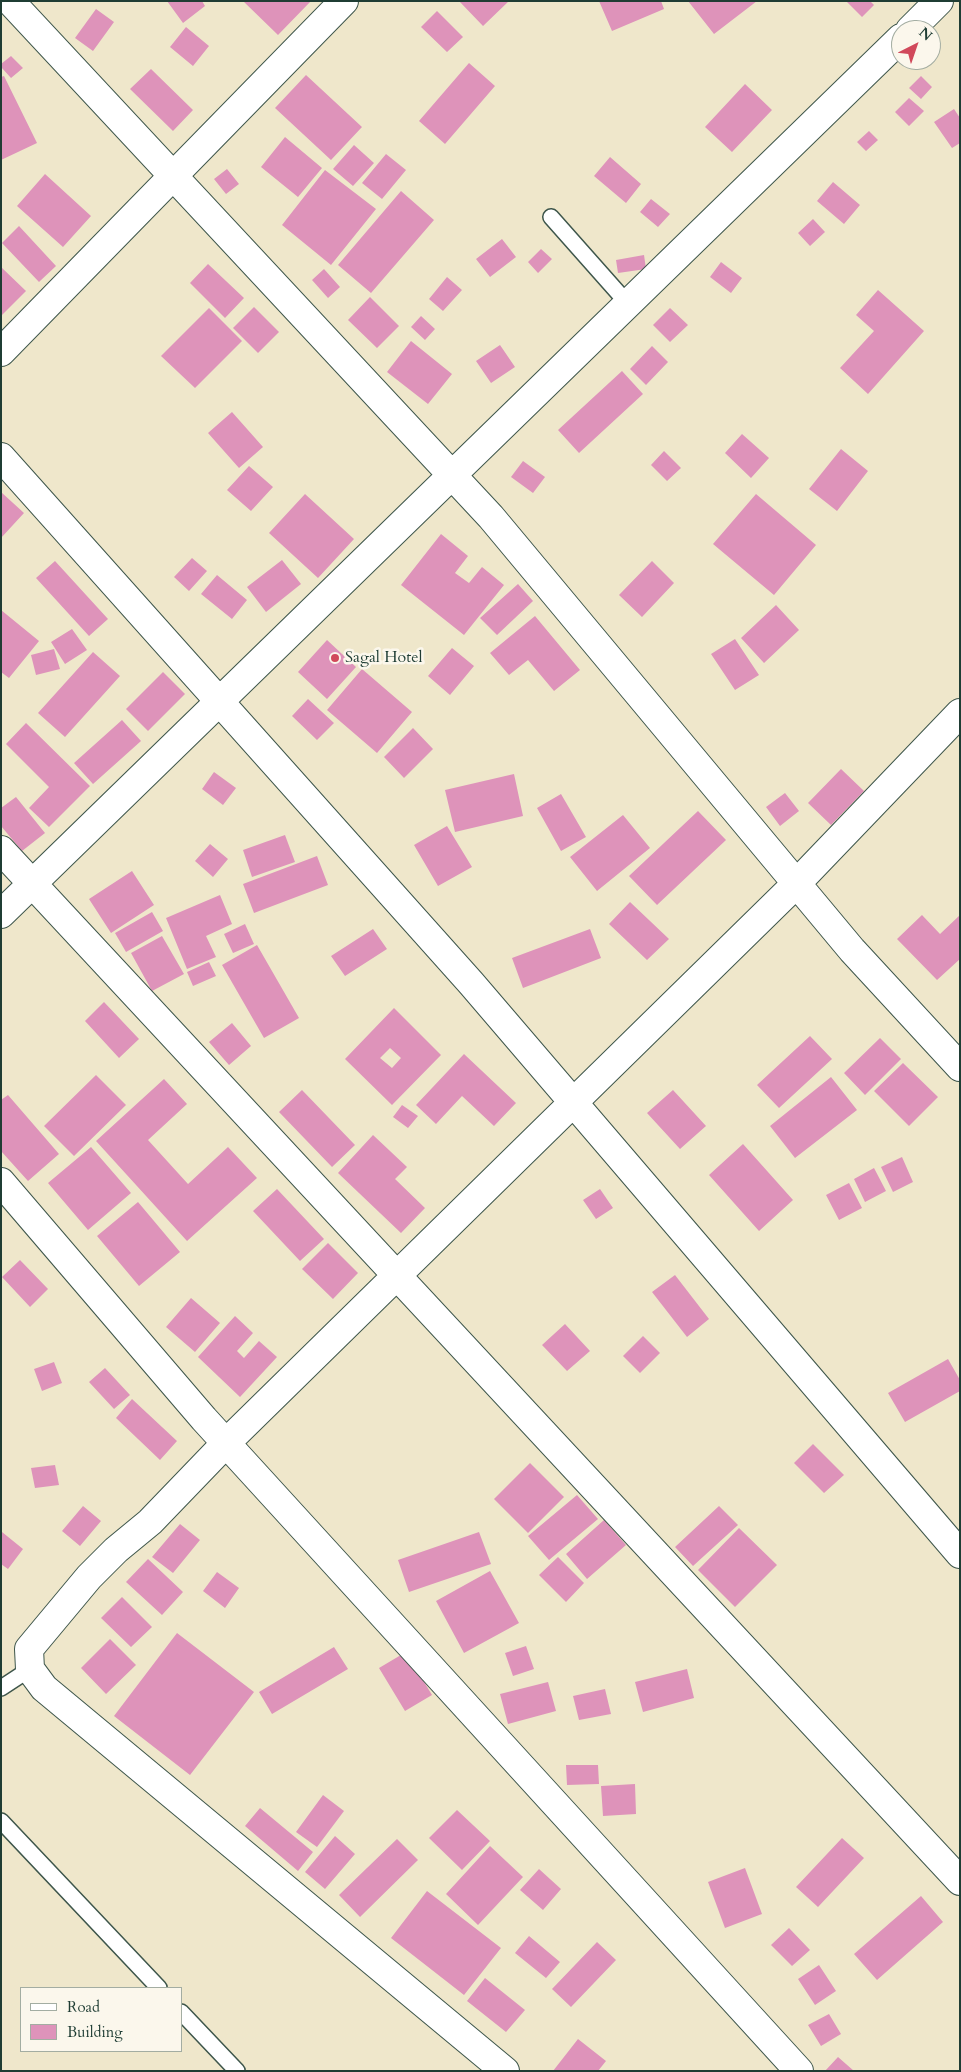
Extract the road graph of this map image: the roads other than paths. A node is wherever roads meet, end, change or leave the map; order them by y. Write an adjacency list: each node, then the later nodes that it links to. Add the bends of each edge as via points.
1 (10, 1): 6 (street)
2 (344, 1): 6 (street)
3 (939, 1): 4 (street)
4 (920, 20)
5 (891, 48): 8 (street)
6 (173, 176): 9 (street); 11 (street)
7 (550, 217): 8 (lane)
8 (629, 305): 11 (street)
9 (1, 352)
10 (1, 457): 12 (street)
11 (452, 476): 12 (street); 16 (street, via 491,517)
12 (220, 702): 15 (street); 19 (street, via 471,983)
13 (960, 712): 16 (street)
14 (1, 850): 15 (street)
15 (32, 884): 17 (street); 21 (street)
16 (796, 884): 18 (street); 19 (street)
17 (1, 914)
18 (960, 1067)
19 (573, 1103): 21 (street); 23 (street)
20 (1, 1182): 22 (street)
21 (396, 1276): 22 (street); 27 (street)
22 (227, 1442): 24 (street, via 150,1522 89,1577 29,1649); 32 (street)
23 (960, 1554)
24 (30, 1669): 25 (lane); 31 (street, via 44,1688)
25 (1, 1688)
26 (1, 1821): 28 (lane)
27 (960, 1881)
28 (158, 1987)
29 (182, 2013): 30 (lane)
30 (237, 2071)
31 (505, 2071)
32 (799, 2071)

